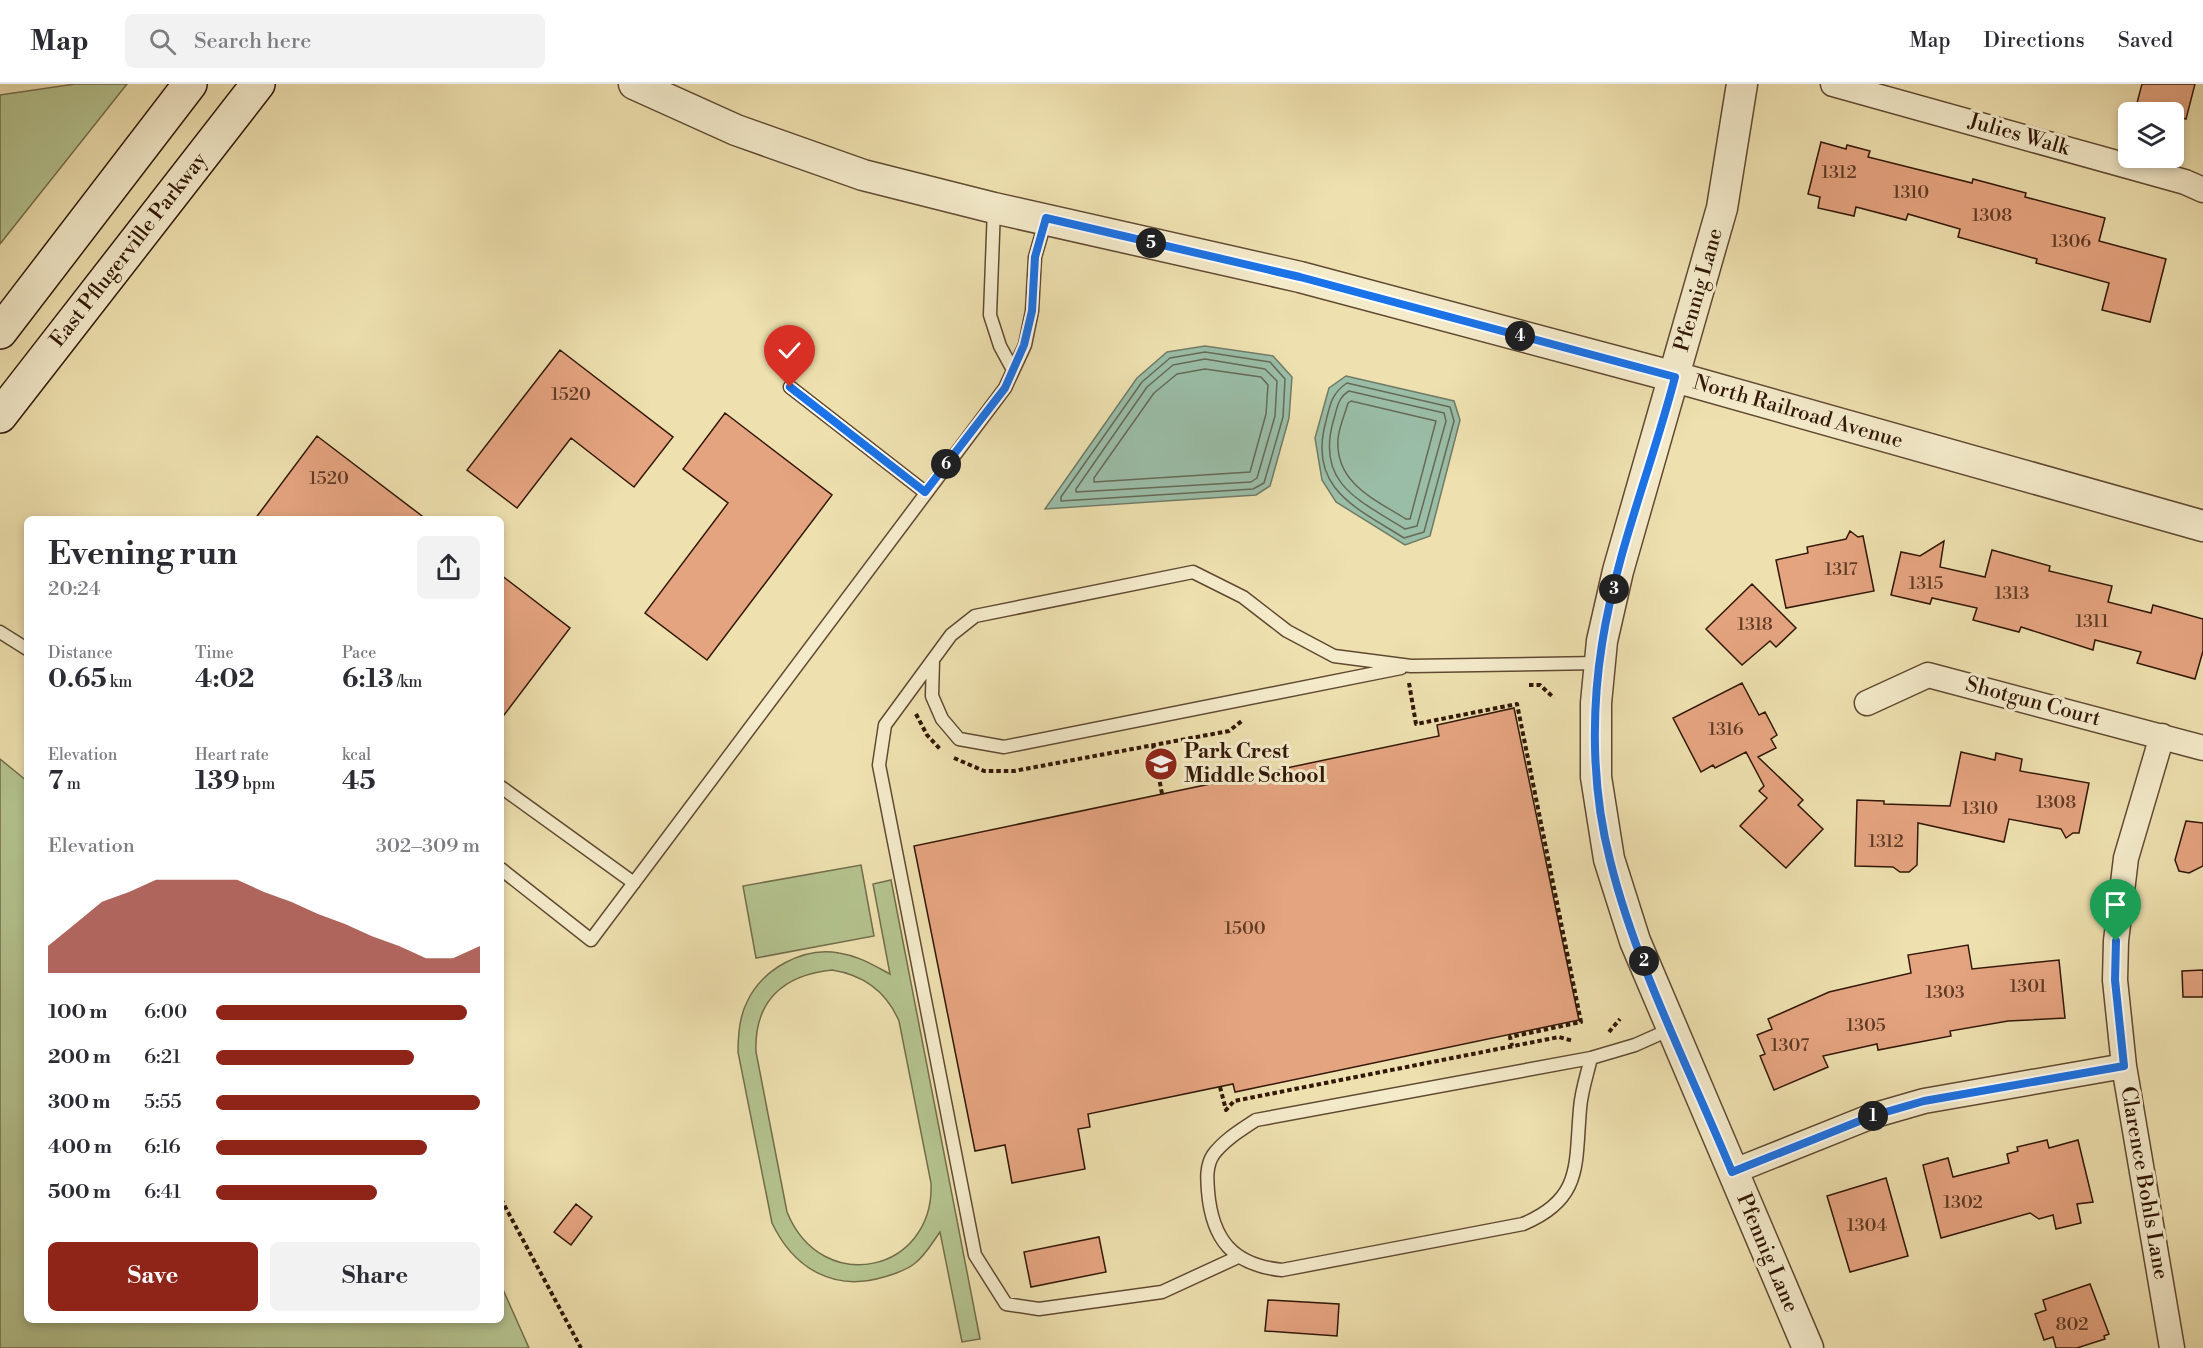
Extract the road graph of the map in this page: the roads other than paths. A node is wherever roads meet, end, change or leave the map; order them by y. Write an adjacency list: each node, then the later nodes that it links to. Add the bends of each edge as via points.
1 (190, 84): 9 (main road)
2 (258, 84): 13 (main road, East Pflugerville Parkway)
3 (634, 84): 7 (street, North Railroad Avenue, via 736,130 863,175)
4 (1742, 84): 11 (street, Pfennig Lane, via 1722,208)
5 (1833, 84): 6 (street, Julies Walk)
6 (2203, 190)
7 (994, 208): 8 (street, North Railroad Avenue); 10 (lane, via 990,315)
8 (1046, 218): 10 (lane, via 1035,257 1032,311); 11 (street, North Railroad Avenue, via 1300,277)
9 (0, 332)
10 (1013, 370): 14 (lane, via 1005,388)
11 (1675, 377): 15 (street, North Railroad Avenue); 19 (street, Pfennig Lane, via 1618,571)
12 (790, 387): 14 (lane)
13 (0, 417)
14 (925, 492): 26 (lane)
15 (2203, 526)
16 (0, 632): 17 (lane)
17 (24, 647)
18 (933, 660): 20 (lane, via 951,635 975,616 1193,572 1242,597 1287,631 1334,656); 20 (lane, via 932,696 942,720 959,739 1004,747); 31 (lane, via 885,725 879,765 975,1255 1006,1304 1039,1309 1162,1292)
19 (1599, 663): 20 (lane); 27 (street, Pfennig Lane, via 1596,777 1609,859 1635,941)
20 (1411, 666)
21 (1867, 703): 22 (street, Shotgun Court, via 1928,675)
22 (2162, 736): 23 (street, Shotgun Court); 29 (street, Clarence Bohls Lane, via 2126,858 2121,899 2115,980)
23 (2203, 748)
24 (504, 789): 26 (lane)
25 (504, 871): 26 (lane, via 591,940)
26 (634, 883)
27 (1672, 1029): 28 (lane); 30 (street, Pfennig Lane)
28 (1591, 1058): 31 (lane, via 1580,1106 1571,1187 1540,1216 1523,1224 1282,1270 1258,1268); 31 (lane, via 1256,1120 1230,1137 1212,1157 1206,1174 1209,1211 1222,1241)
29 (2124, 1066): 30 (street, via 1924,1101 1872,1116); 33 (street, Clarence Bohls Lane)
30 (1732, 1172): 32 (street, Pfennig Lane)
31 (1238, 1257)
32 (1808, 1348)
33 (2172, 1348)

